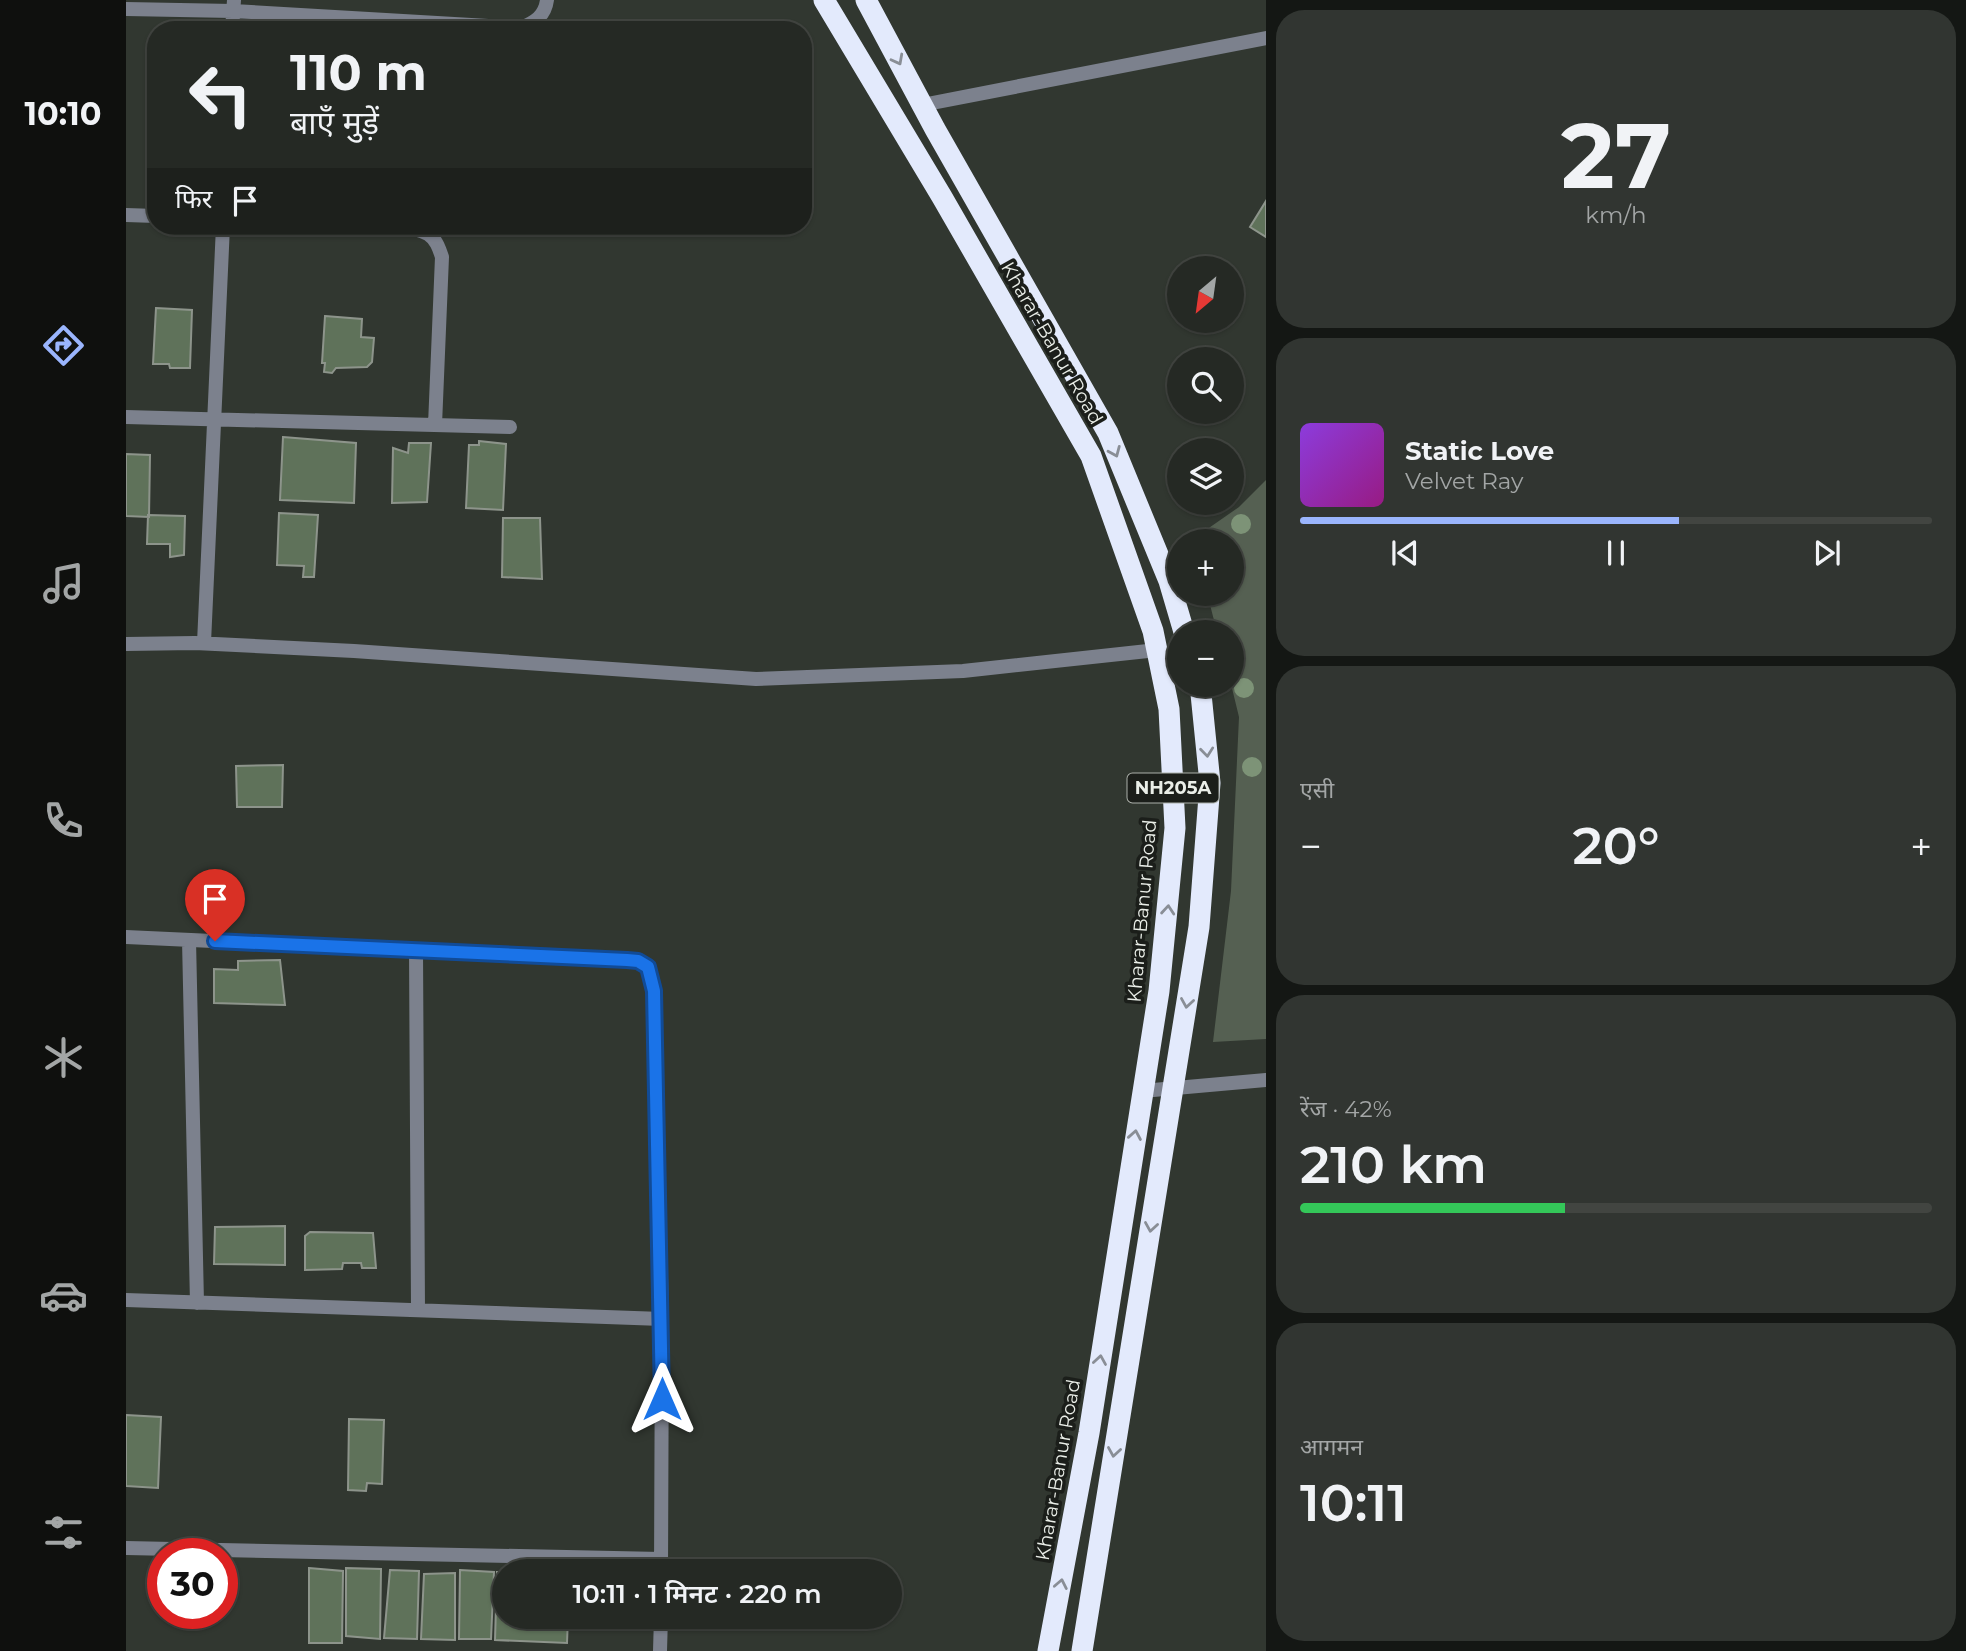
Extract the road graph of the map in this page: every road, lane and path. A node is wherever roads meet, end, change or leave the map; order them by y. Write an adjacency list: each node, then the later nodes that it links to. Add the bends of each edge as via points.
1 (547, 0): 7 (street)
2 (824, 0): 21 (highway, Kharar-Banur Road / NH205A, via 1091,456)
3 (866, 0): 9 (highway, Kharar-Banur Road, one-way to 9)
4 (234, 6): 5 (street); 6 (street)
5 (126, 9)
6 (430, 21)
7 (536, 21)
8 (1266, 38): 9 (street)
9 (922, 104): 18 (highway, Kharar-Banur Road, one-way to 18, via 1108,433)
10 (126, 215): 11 (street)
11 (147, 216)
12 (223, 235): 15 (street)
13 (429, 235): 16 (street, via 438,243 442,257)
14 (126, 416): 15 (street)
15 (215, 418): 16 (street); 19 (street)
16 (435, 425): 17 (street)
17 (510, 427)
18 (1180, 620)
19 (204, 643): 20 (street); 21 (street, via 756,679 962,671)
20 (126, 644)
21 (1157, 650): 28 (highway, Kharar-Banur Road / NH205A, one-way to 21, via 1159,991 1175,828 1169,709)
22 (1201, 697): 27 (highway, NH205A, one-way to 27, via 1210,783 1199,926)
23 (126, 937): 24 (street)
24 (190, 940): 25 (street); 30 (street)
25 (416, 950): 31 (street); 32 (street, via 627,960 648,967 654,991)
26 (1266, 1080): 27 (street)
27 (1173, 1090): 28 (street); 39 (highway, NH205A, one-way to 39)
28 (1142, 1091): 38 (highway, Kharar-Banur Road / NH205A, one-way to 28, via 1089,1433)
29 (126, 1300): 30 (street)
30 (197, 1303): 31 (street)
31 (418, 1310): 32 (street)
32 (662, 1319): 34 (street)
33 (126, 1548): 35 (street)
34 (661, 1559)
35 (492, 1560)
36 (660, 1629): 37 (street)
37 (660, 1651)
38 (1048, 1651)
39 (1082, 1651)

